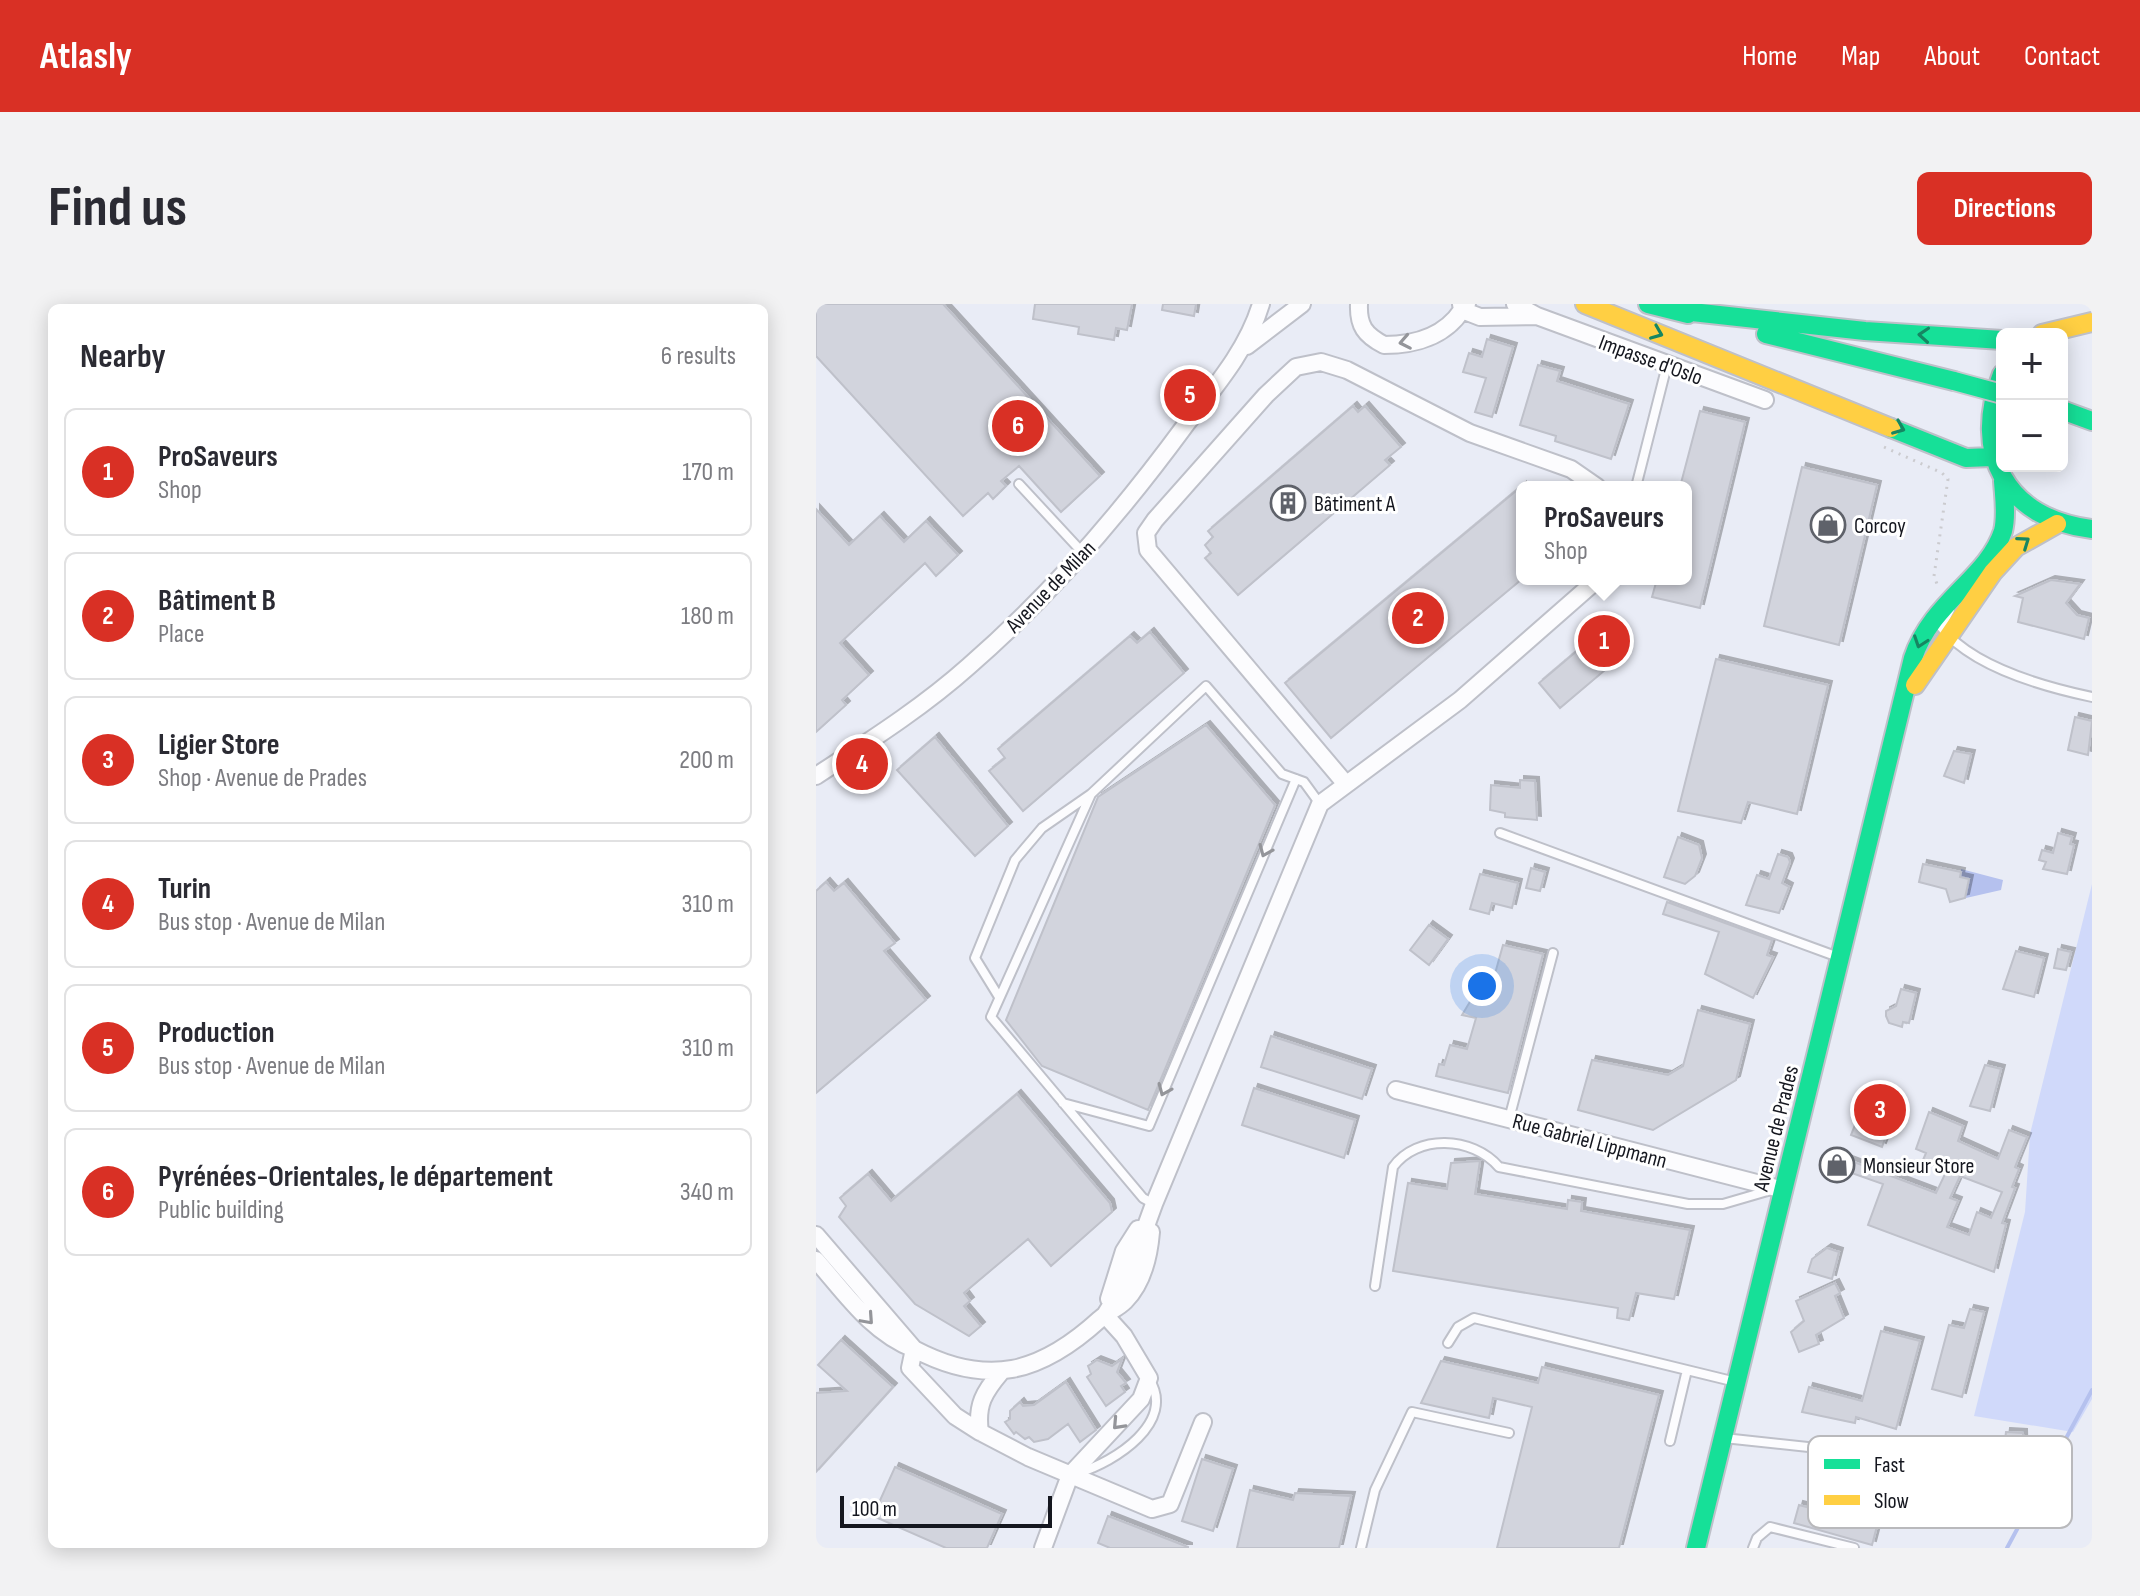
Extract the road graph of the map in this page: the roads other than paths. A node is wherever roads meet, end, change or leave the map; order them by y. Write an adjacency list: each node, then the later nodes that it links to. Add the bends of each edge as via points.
1 (1261, 304): 15 (street, Avenue de Milan)
2 (1302, 304): 15 (street, Avenue de Milan)
3 (1359, 304): 7 (street, one-way to 3, via 1437,335 1384,345 1366,335)
4 (1515, 304): 10 (street)
5 (1585, 304): 22 (main road, one-way to 22, via 1966,458)
6 (1648, 304): 9 (main road)
7 (1463, 306): 10 (street, via 1480,317)
8 (2063, 309): 12 (main road)
9 (1674, 310): 14 (main road, one-way to 9, via 1802,326); 18 (main road, bridge)
10 (1537, 316): 16 (street, Impasse d'Oslo)
11 (2092, 322): 13 (main road)
12 (2049, 328)
13 (2064, 328)
14 (1996, 340)
15 (1240, 352): 30 (street, Avenue de Milan, via 1123,509)
16 (1667, 365): 19 (street, Impasse d'Oslo); 24 (lane)
17 (1996, 389): 22 (main road, via 1988,439)
18 (1996, 392)
19 (1765, 400)
20 (2068, 412): 21 (main road)
21 (2092, 421)
22 (1992, 457): 25 (main road)
23 (1588, 481): 37 (street, via 1571,469 1470,433 1321,362 1296,367 1286,376 1155,520 1146,533 1148,550)
24 (1638, 481)
25 (2003, 481): 27 (main road, via 2017,499); 29 (main road, via 2003,530)
26 (1019, 484): 30 (lane)
27 (2057, 524): 28 (main road); 32 (main road, Avenue de Prades, one-way to 27, via 2016,547)
28 (2092, 529)
29 (1993, 552): 32 (lane, via 1941,627); 34 (main road, Avenue de Prades, one-way to 34, via 1925,627)
30 (1083, 553): 35 (street, Avenue de Milan, via 968,667)
31 (1593, 585): 37 (street, via 1460,700)
32 (1947, 635): 33 (lane, via 1977,656 2040,685); 34 (main road, Avenue de Prades)
33 (2092, 697)
34 (1900, 719): 42 (main road, Avenue de Prades)
35 (816, 776)
36 (1296, 779): 38 (lane, via 1282,774 1206,686); 39 (lane); 45 (lane, one-way to 45, via 1149,1126)
37 (1345, 783): 39 (street)
38 (1091, 794): 43 (lane); 43 (lane, via 1042,828 1015,860 975,958)
39 (1320, 804): 48 (street)
40 (1500, 833): 42 (lane)
41 (1553, 953): 46 (lane)
42 (1842, 958): 47 (main road, Avenue de Prades)
43 (999, 997): 45 (lane, via 991,1017)
44 (1396, 1090): 46 (street, Rue Gabriel Lippmann)
45 (1063, 1103): 48 (lane, via 1143,1198)
46 (1509, 1119): 47 (street, Rue Gabriel Lippmann)
47 (1780, 1189): 51 (lane, via 1723,1204 1688,1204 1499,1167 1487,1154 1445,1142 1418,1146 1404,1152 1393,1167); 57 (main road, Avenue de Prades)
48 (1154, 1204): 52 (street, via 1124,1251); 52 (street, via 1149,1253 1138,1284 1125,1302)
49 (816, 1235): 54 (street)
50 (816, 1260): 54 (street, one-way to 54, via 875,1327)
51 (1375, 1286)
52 (1105, 1315): 56 (street, via 1069,1347 1036,1364); 64 (street, one-way to 64, via 1149,1378 1141,1399)
53 (1448, 1343): 55 (lane, via 1458,1327 1474,1318)
54 (914, 1349): 56 (street, via 936,1361); 59 (street, via 910,1368 945,1406)
55 (1687, 1370): 57 (lane); 62 (lane)
56 (1001, 1372): 59 (street, via 982,1394)
57 (1737, 1382): 61 (main road, Avenue de Prades)
58 (1203, 1422): 64 (street, via 1170,1504 1152,1509)
59 (980, 1432): 64 (street)
60 (1509, 1433): 66 (lane, via 1412,1412 1375,1490)
61 (1724, 1438): 63 (lane); 67 (main road, Avenue de Prades)
62 (1670, 1441)
63 (1808, 1447)
64 (1070, 1475): 65 (street)
65 (1043, 1548)
66 (1361, 1548)
67 (1696, 1548)
68 (1753, 1548): 69 (lane, via 1770,1527)
69 (1854, 1548)

